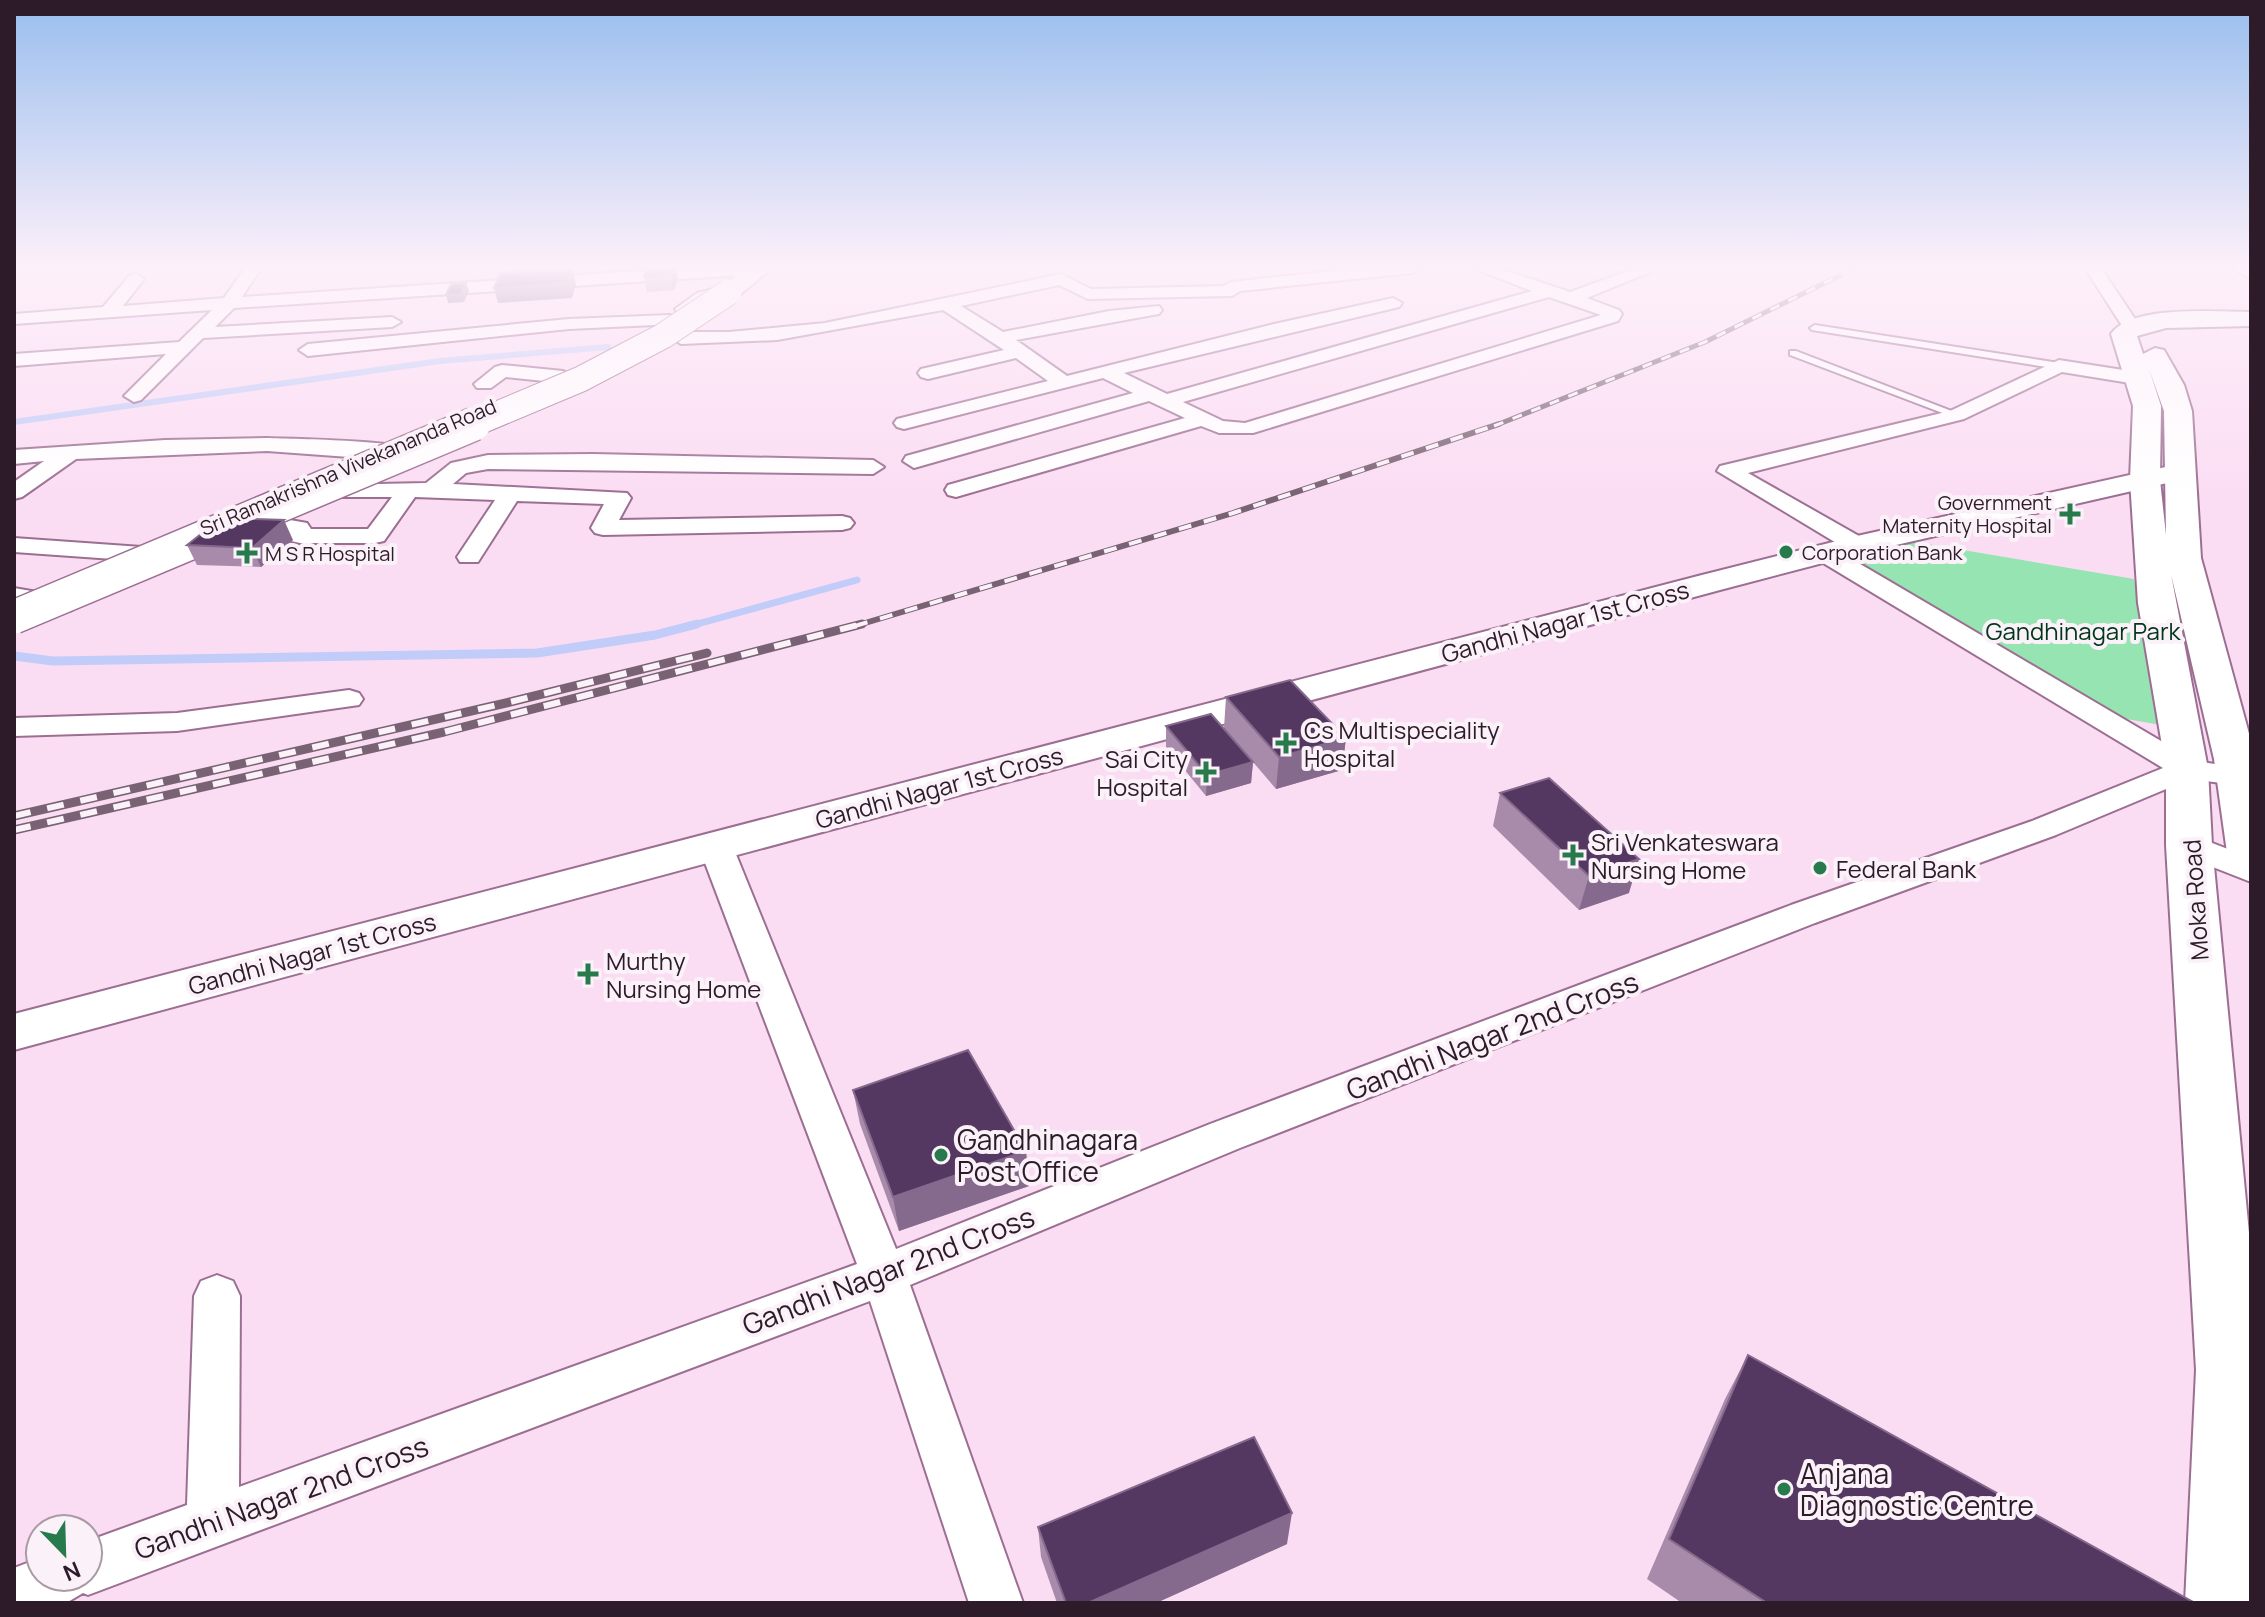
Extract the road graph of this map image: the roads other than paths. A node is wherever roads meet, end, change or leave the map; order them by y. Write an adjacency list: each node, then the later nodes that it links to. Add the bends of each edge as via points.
1 (188, 343): 13 (street)
2 (382, 343): 14 (street)
3 (639, 343): 21 (main road, Sri Ramakrishna Vivekananda Road)
4 (649, 343): 51 (main road, bridge, via 581,379)
5 (658, 343): 32 (main road, Sri Ramakrishna Vivekananda Road, via 632,365)
6 (1007, 343): 15 (street)
7 (1218, 343): 19 (street)
8 (1357, 343): 26 (street)
9 (1526, 343): 28 (street, via 1246,429)
10 (1914, 343): 18 (lane)
11 (2127, 343): 22 (main road, Moka Road)
12 (2150, 343): 36 (main road, Moka Road, via 2175,399 2180,432)
13 (184, 347): 17 (street); 25 (street)
14 (308, 350)
15 (1019, 352): 20 (street); 23 (street)
16 (1793, 353): 27 (lane)
17 (14, 360)
18 (2059, 366): 22 (street); 27 (street)
19 (1106, 372): 23 (street); 26 (street)
20 (928, 373)
21 (563, 377): 24 (street, via 502,371); 30 (main road, Sri Ramakrishna Vivekananda Road)
22 (2136, 378): 36 (main road, Moka Road)
23 (1064, 383): 29 (street)
24 (484, 384)
25 (134, 396)
26 (1156, 398): 28 (street); 34 (street)
27 (1957, 415): 46 (street, via 1728,471)
28 (1201, 420): 39 (street)
29 (904, 423)
30 (387, 450): 31 (street, via 354,445 247,446); 32 (street); 47 (main road, Sri Ramakrishna Vivekananda Road)
31 (69, 454): 33 (street); 41 (street)
32 (421, 455): 37 (main road, Sri Ramakrishna Vivekananda Road)
33 (14, 457)
34 (914, 461)
35 (873, 467): 38 (street, via 488,462 459,468)
36 (2162, 476): 46 (street, Gandhi Nagar 1st Cross); 55 (main road, Moka Road, via 2184,558); 55 (main road, Moka Road, via 2156,603)
37 (337, 490): 40 (street); 43 (main road, Sri Ramakrishna Vivekananda Road)
38 (432, 490): 40 (street); 42 (street)
39 (956, 490)
40 (408, 491): 43 (street, via 375,536 300,536 299,528)
41 (14, 492)
42 (510, 494): 44 (street, via 619,498 603,528); 49 (street)
43 (262, 522): 48 (main road, Sri Ramakrishna Vivekananda Road)
44 (842, 523)
45 (14, 545): 47 (street)
46 (1841, 549): 55 (street); 57 (street, Gandhi Nagar 1st Cross)
47 (144, 553): 48 (street); 50 (main road, Sri Ramakrishna Vivekananda Road)
48 (181, 557): 50 (main road, Sri Ramakrishna Vivekananda Road)
49 (469, 557)
50 (34, 603): 52 (main road, Sri Ramakrishna Vivekananda Road)
51 (14, 617)
52 (14, 631)
53 (349, 699): 54 (street, via 177,722)
54 (14, 727)
55 (2212, 772): 56 (main road, Moka Road); 58 (main road, Moka Road); 61 (street, Gandhi Nagar 2nd Cross, via 1803,914 1225,1136)
56 (2189, 845): 59 (street); 66 (main road, Moka Road, via 2229,1370)
57 (716, 847): 60 (street, Gandhi Nagar 1st Cross); 61 (street)
58 (2251, 860)
59 (2251, 871)
60 (14, 1032)
61 (884, 1275): 63 (street, Gandhi Nagar 2nd Cross); 65 (street)
62 (217, 1296): 63 (street)
63 (213, 1523): 64 (street, Gandhi Nagar 2nd Cross)
64 (104, 1562)
65 (996, 1603)
66 (2223, 1603)

